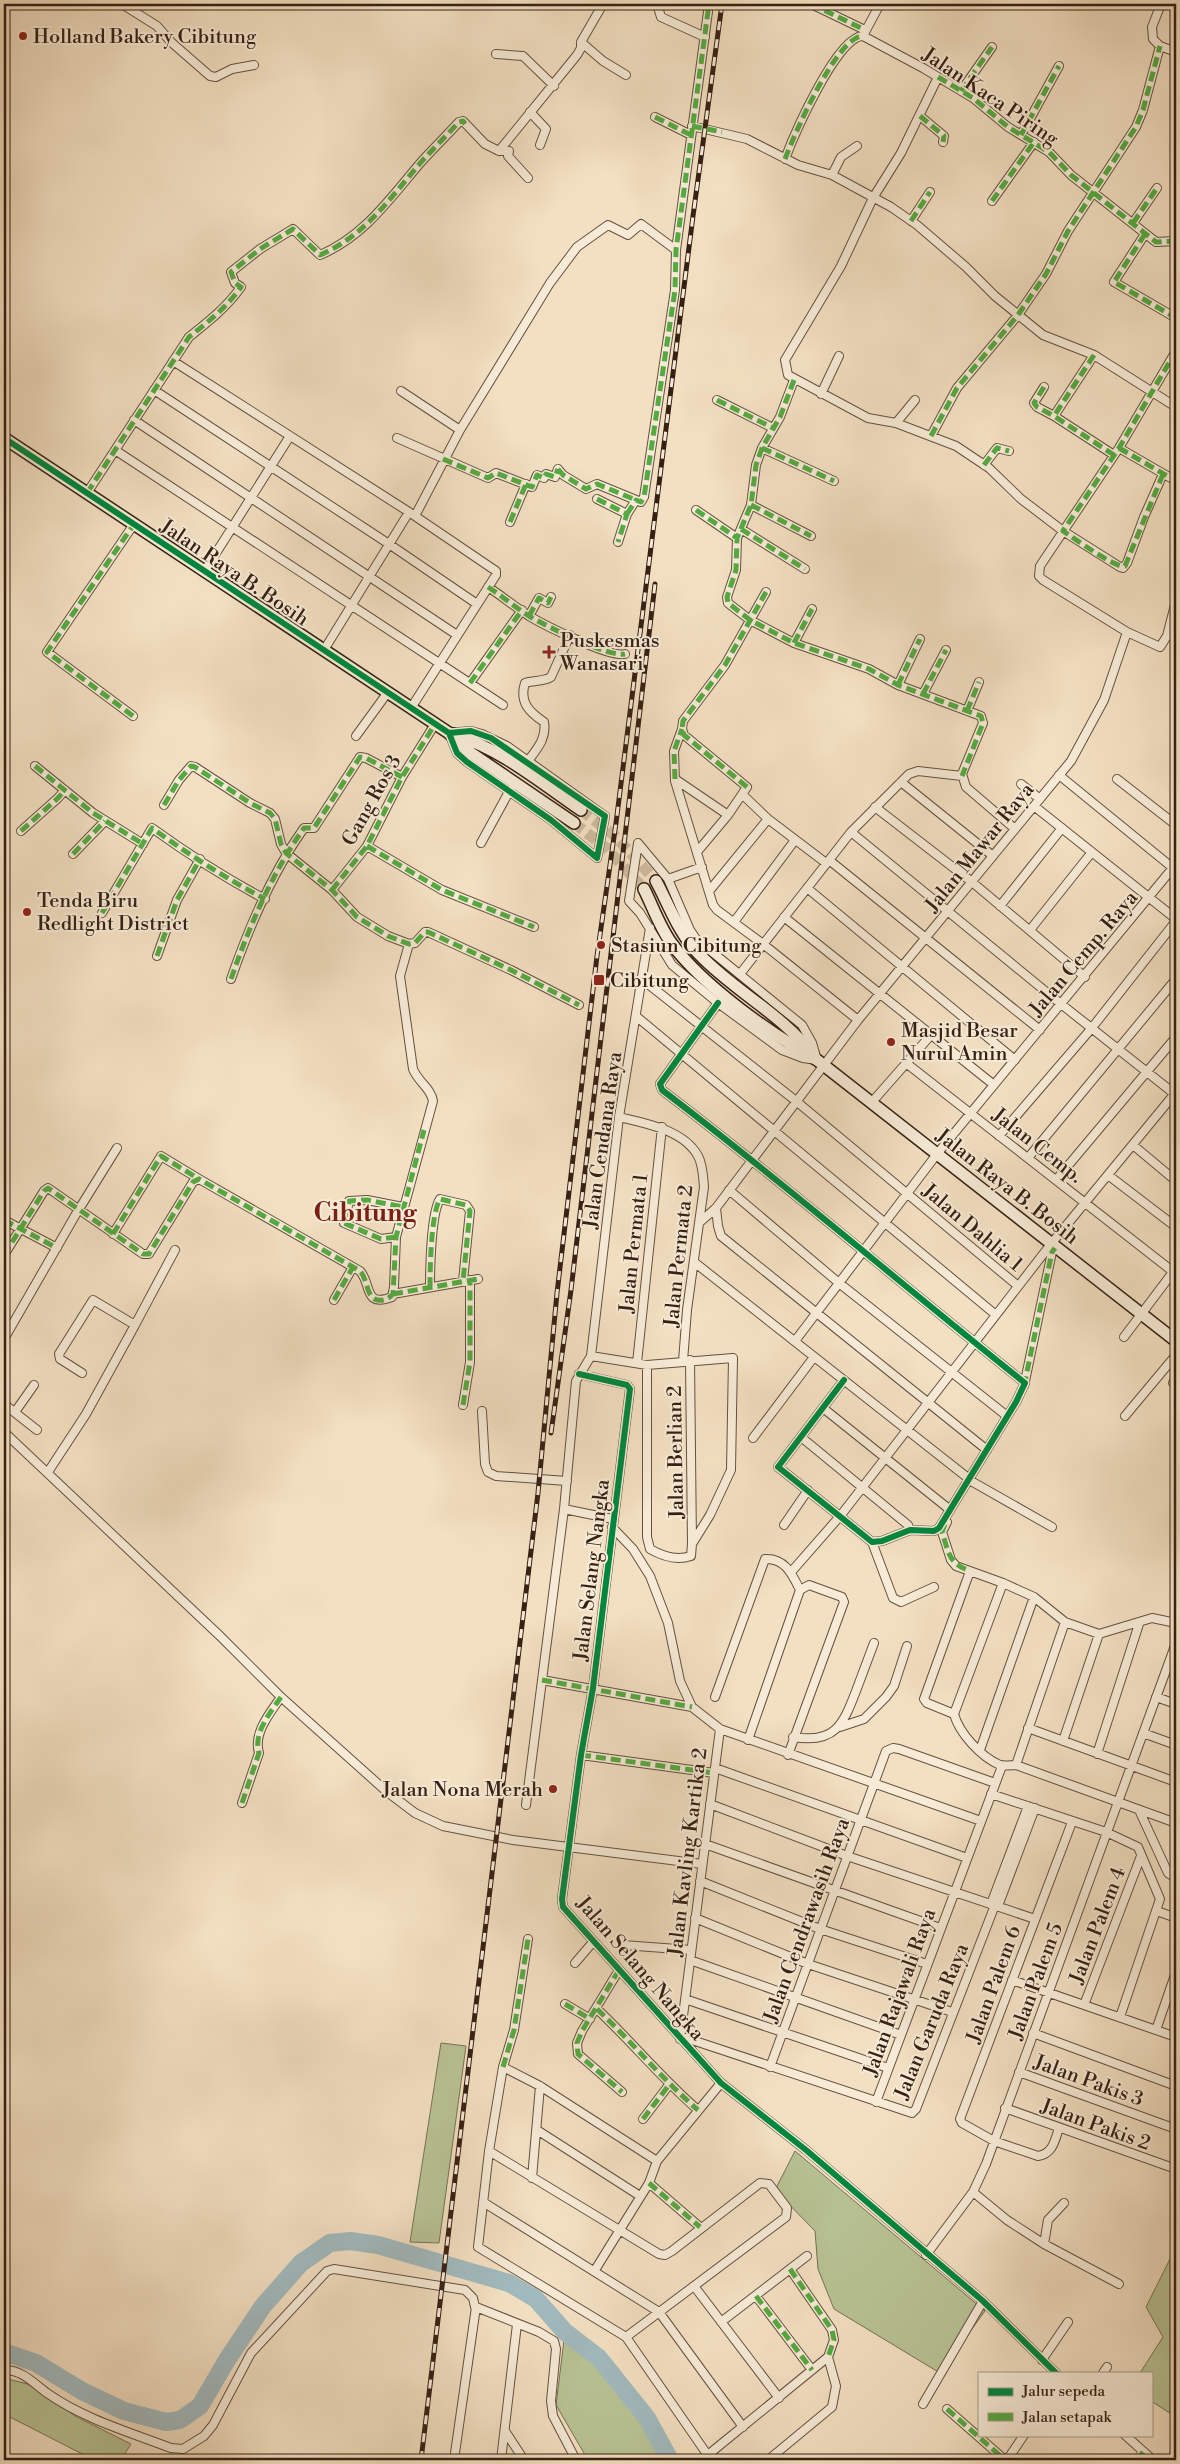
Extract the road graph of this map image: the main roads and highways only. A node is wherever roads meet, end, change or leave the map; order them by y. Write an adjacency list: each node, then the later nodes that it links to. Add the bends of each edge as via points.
1 (4, 438): 2 (main road, Jalan Raya B. Bosih)
2 (449, 733): 3 (main road, via 497,752); 4 (main road, via 471,754)
3 (581, 810)
4 (574, 823)
5 (662, 880): 7 (main road, via 683,934 698,953 795,1032)
6 (644, 889): 7 (main road, via 670,942 687,964 784,1042)
7 (821, 1062): 8 (main road, Jalan Raya B. Bosih)
8 (1176, 1341)

